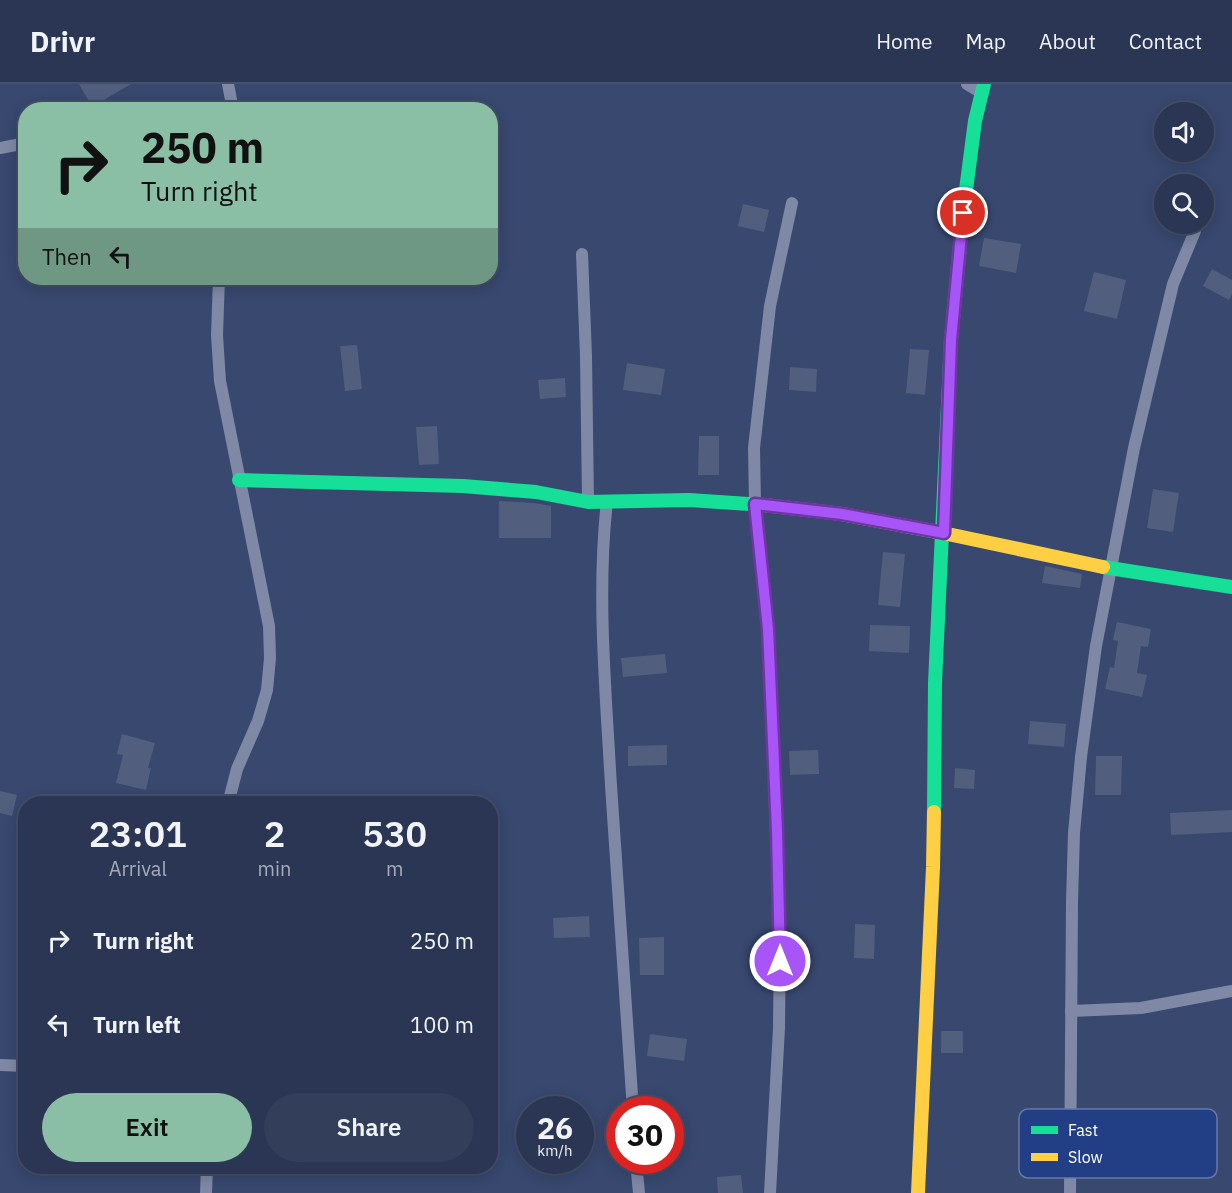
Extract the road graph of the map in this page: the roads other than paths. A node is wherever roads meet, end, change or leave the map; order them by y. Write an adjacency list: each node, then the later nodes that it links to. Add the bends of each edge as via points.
1 (229, 84): 4 (street)
2 (967, 84): 3 (street)
3 (983, 89): 15 (street, via 963,213 951,340)
4 (232, 102)
5 (18, 145): 6 (street)
6 (0, 148)
7 (792, 203): 14 (street, via 770,306 759,385)
8 (1194, 234): 16 (street, via 1173,284 1159,337)
9 (582, 254): 13 (street)
10 (219, 285): 11 (street, via 220,381)
11 (239, 480): 13 (street, via 463,486 536,492); 18 (street, via 269,626 270,658 267,690)
12 (607, 501): 13 (street); 14 (street); 23 (street, via 603,529 606,706)
13 (588, 502)
14 (755, 504): 15 (street, via 842,514); 30 (street, via 768,629 780,939)
15 (944, 533): 16 (street); 31 (street, via 935,683 933,867)
16 (1110, 569): 17 (street); 20 (street, via 1082,746 1074,833)
17 (1232, 587)
18 (230, 796)
19 (1232, 994): 20 (street, via 1140,1008)
20 (1071, 1011): 24 (street)
21 (0, 1065): 22 (street)
22 (18, 1066)
23 (632, 1096)
24 (1071, 1109)
25 (207, 1174): 28 (street)
26 (637, 1174): 29 (street)
27 (1070, 1178): 32 (street)
28 (207, 1193)
29 (639, 1193)
30 (770, 1193)
31 (918, 1193)
32 (1070, 1193)

